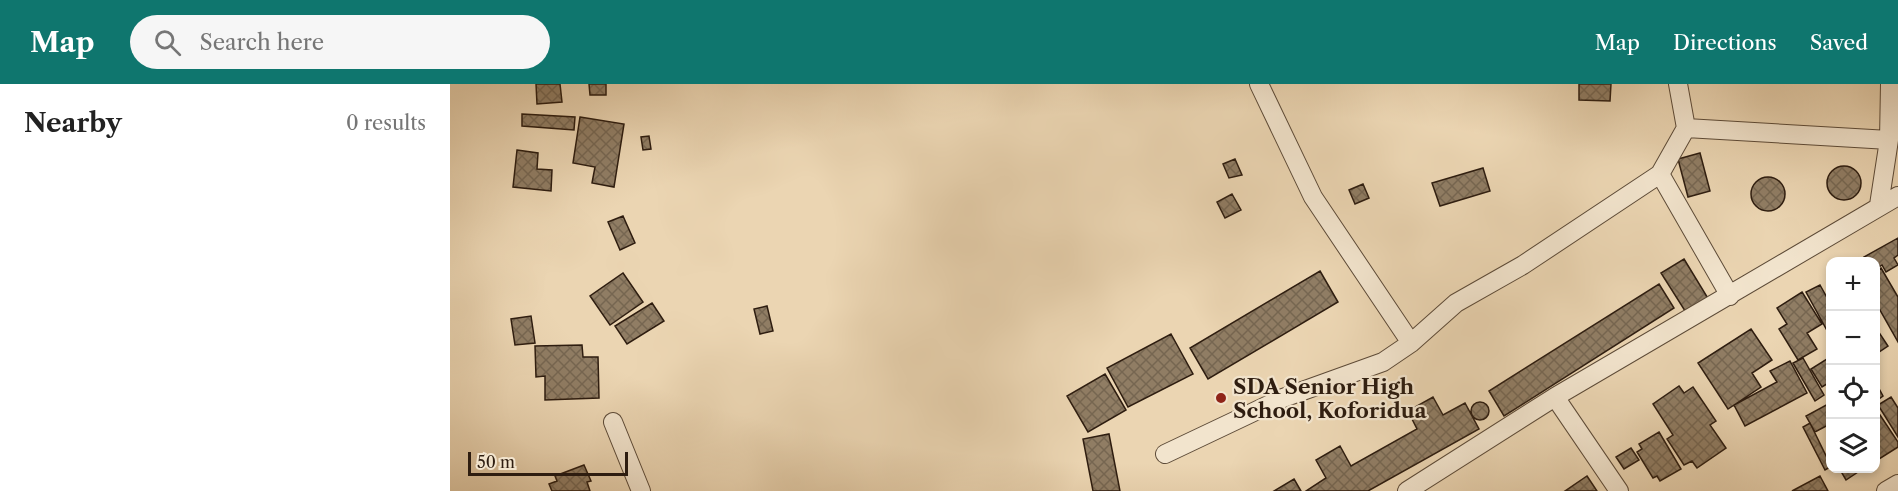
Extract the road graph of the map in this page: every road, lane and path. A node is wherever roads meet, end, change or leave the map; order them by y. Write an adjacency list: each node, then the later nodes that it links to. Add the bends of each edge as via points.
1 (1259, 84): 10 (street, via 1313,197)
2 (1678, 84): 4 (street)
3 (1890, 84): 5 (street)
4 (1686, 128): 5 (street); 6 (street)
5 (1889, 140): 8 (street)
6 (1660, 174): 9 (street); 10 (street, via 1523,265 1456,303)
7 (1898, 196): 8 (street)
8 (1879, 205): 9 (street)
9 (1730, 296): 11 (street)
10 (1411, 343): 13 (street, via 1383,362 1283,398)
11 (1555, 397): 16 (street); 17 (street)
12 (613, 422): 15 (street)
13 (1165, 454)
14 (1898, 484): 18 (street)
15 (641, 491)
16 (1407, 491)
17 (1618, 491)
18 (1886, 491)

